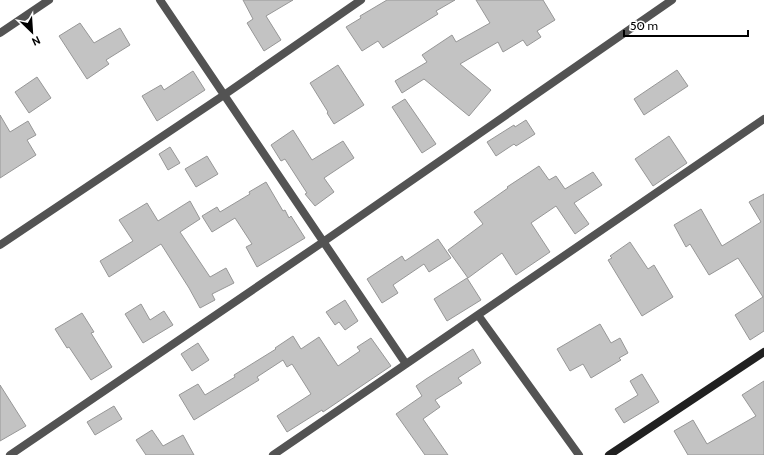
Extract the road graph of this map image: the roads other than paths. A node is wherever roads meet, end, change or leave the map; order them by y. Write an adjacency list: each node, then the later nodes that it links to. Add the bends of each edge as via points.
1 (49, 0): 5 (street)
2 (160, 0): 6 (street)
3 (361, 0): 6 (street)
4 (672, 0): 8 (street)
5 (0, 33)
6 (224, 95): 8 (street); 9 (street)
7 (764, 119): 10 (street)
8 (323, 242): 12 (street); 13 (street)
9 (0, 245)
10 (478, 315): 12 (street); 15 (street)
11 (764, 352): 16 (main road)
12 (406, 364): 14 (street)
13 (10, 455)
14 (273, 455)
15 (579, 455)
16 (609, 455)

